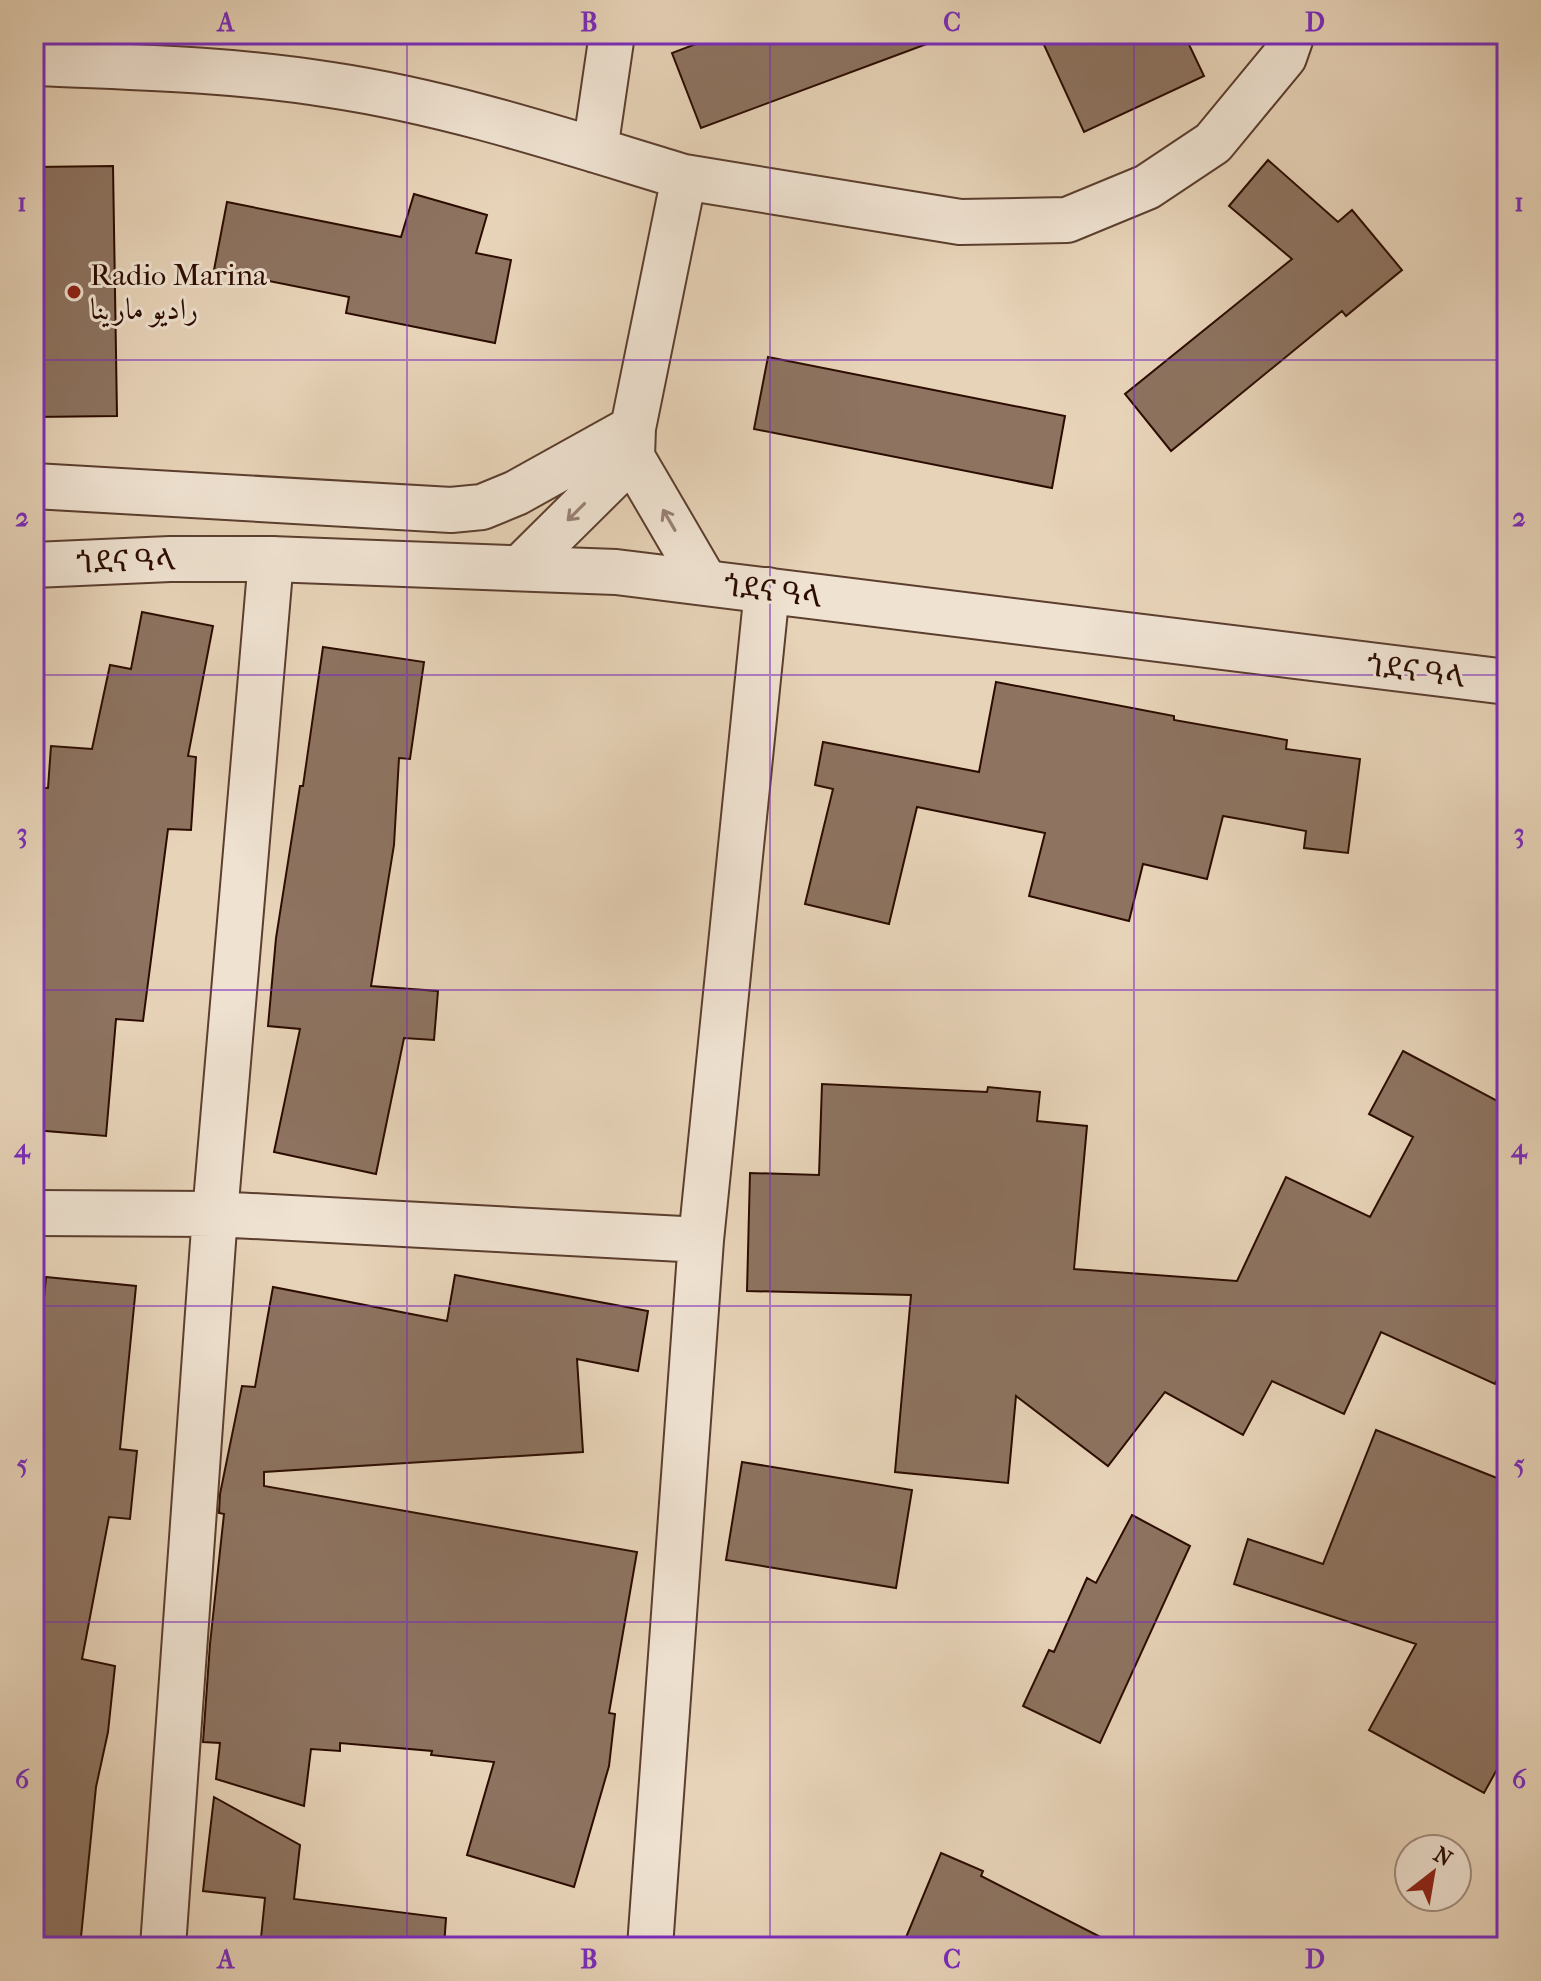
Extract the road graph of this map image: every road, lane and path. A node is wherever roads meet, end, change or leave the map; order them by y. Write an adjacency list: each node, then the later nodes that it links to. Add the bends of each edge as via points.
1 (1292, 34): 5 (street, via 1284,57 1213,143 1147,187 1067,220 960,222)
2 (618, 37): 4 (street)
3 (34, 63): 4 (street, via 331,84 448,108)
4 (595, 150): 5 (street)
5 (684, 177): 6 (street)
6 (632, 443): 7 (street, via 482,507 451,510); 10 (street, one-way to 10); 11 (street, one-way to 6)
7 (34, 486)
8 (271, 559): 9 (street, ጎደና ዓላ); 10 (street, ጎደና ዓላ); 15 (street)
9 (34, 565)
10 (521, 567): 11 (street, ጎደና ዓላ)
11 (705, 582): 12 (street, ጎደና ዓላ)
12 (767, 590): 13 (street, ጎደና ዓላ); 16 (street)
13 (1507, 682)
14 (34, 1213): 15 (street)
15 (215, 1214): 16 (street); 17 (street)
16 (701, 1240): 18 (street)
17 (163, 1947)
18 (650, 1947)

